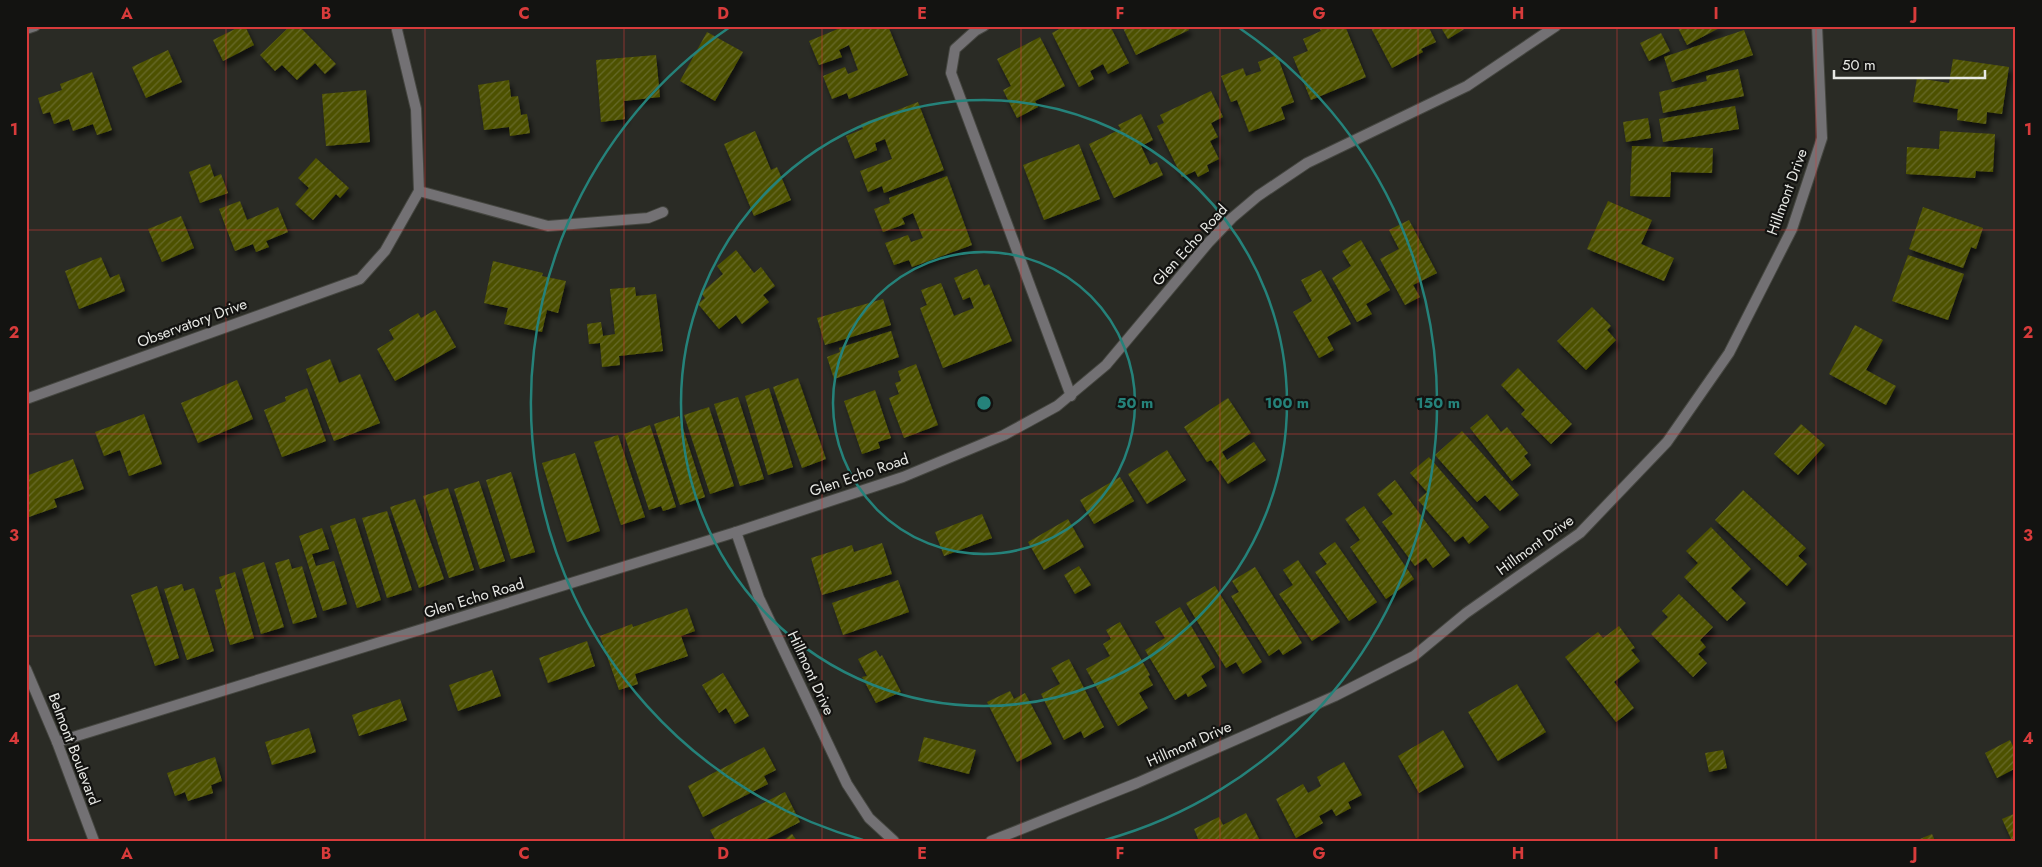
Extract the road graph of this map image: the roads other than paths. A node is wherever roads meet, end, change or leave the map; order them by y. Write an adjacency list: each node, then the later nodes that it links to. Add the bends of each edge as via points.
1 (35, 26): 6 (street)
2 (984, 26): 10 (street, via 955,49 951,73)
3 (1556, 26): 7 (street, Glen Echo Road)
4 (1817, 26): 17 (street, Hillmont Drive, via 1822,138 1792,229 1729,353 1667,442 1580,533 1466,613 1414,656 1335,696 1137,783)
5 (396, 28): 8 (street, via 416,109)
6 (26, 29)
7 (1545, 29): 10 (street, Glen Echo Road, via 1467,86 1308,163 1258,196 1209,242 1106,365)
8 (419, 191): 9 (street, via 548,226 648,218); 11 (street, Observatory Drive, via 384,250 360,278)
9 (663, 212)
10 (1071, 396): 12 (street, Glen Echo Road, via 1004,435 912,474)
11 (26, 399)
12 (736, 532): 14 (street, Glen Echo Road); 16 (street, Hillmont Drive, via 760,598 847,784 869,818)
13 (26, 670): 14 (street, Belmont Boulevard)
14 (57, 742): 15 (street, Belmont Boulevard)
15 (94, 841)
16 (894, 841)
17 (991, 841)

